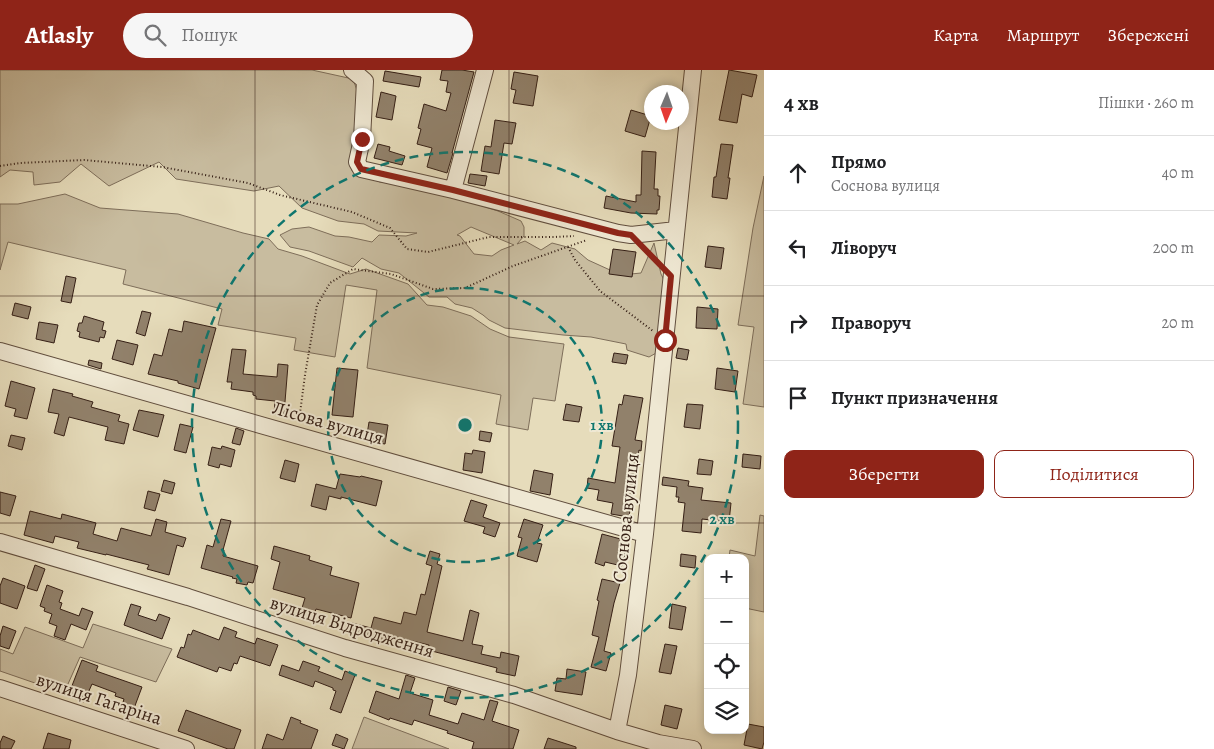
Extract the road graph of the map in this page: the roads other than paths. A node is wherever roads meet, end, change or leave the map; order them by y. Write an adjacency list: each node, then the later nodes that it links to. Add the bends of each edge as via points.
1 (352, 70): 4 (street, via 365,81 362,139 357,162 361,169)
2 (485, 70): 4 (street)
3 (693, 70): 5 (street, Соснова вулиця)
4 (453, 190): 5 (street, via 618,233 631,235)
5 (676, 230): 7 (street, Соснова вулиця)
6 (0, 351): 7 (street, Лісова вулиця)
7 (645, 534): 10 (street, Соснова вулиця, via 628,675)
8 (0, 542): 10 (street, вулиця Відродження, via 345,648 514,695)
9 (0, 688): 11 (street, вулиця Гагаріна)
10 (617, 731): 12 (street, вулиця Відродження)
11 (186, 749)
12 (693, 749)

